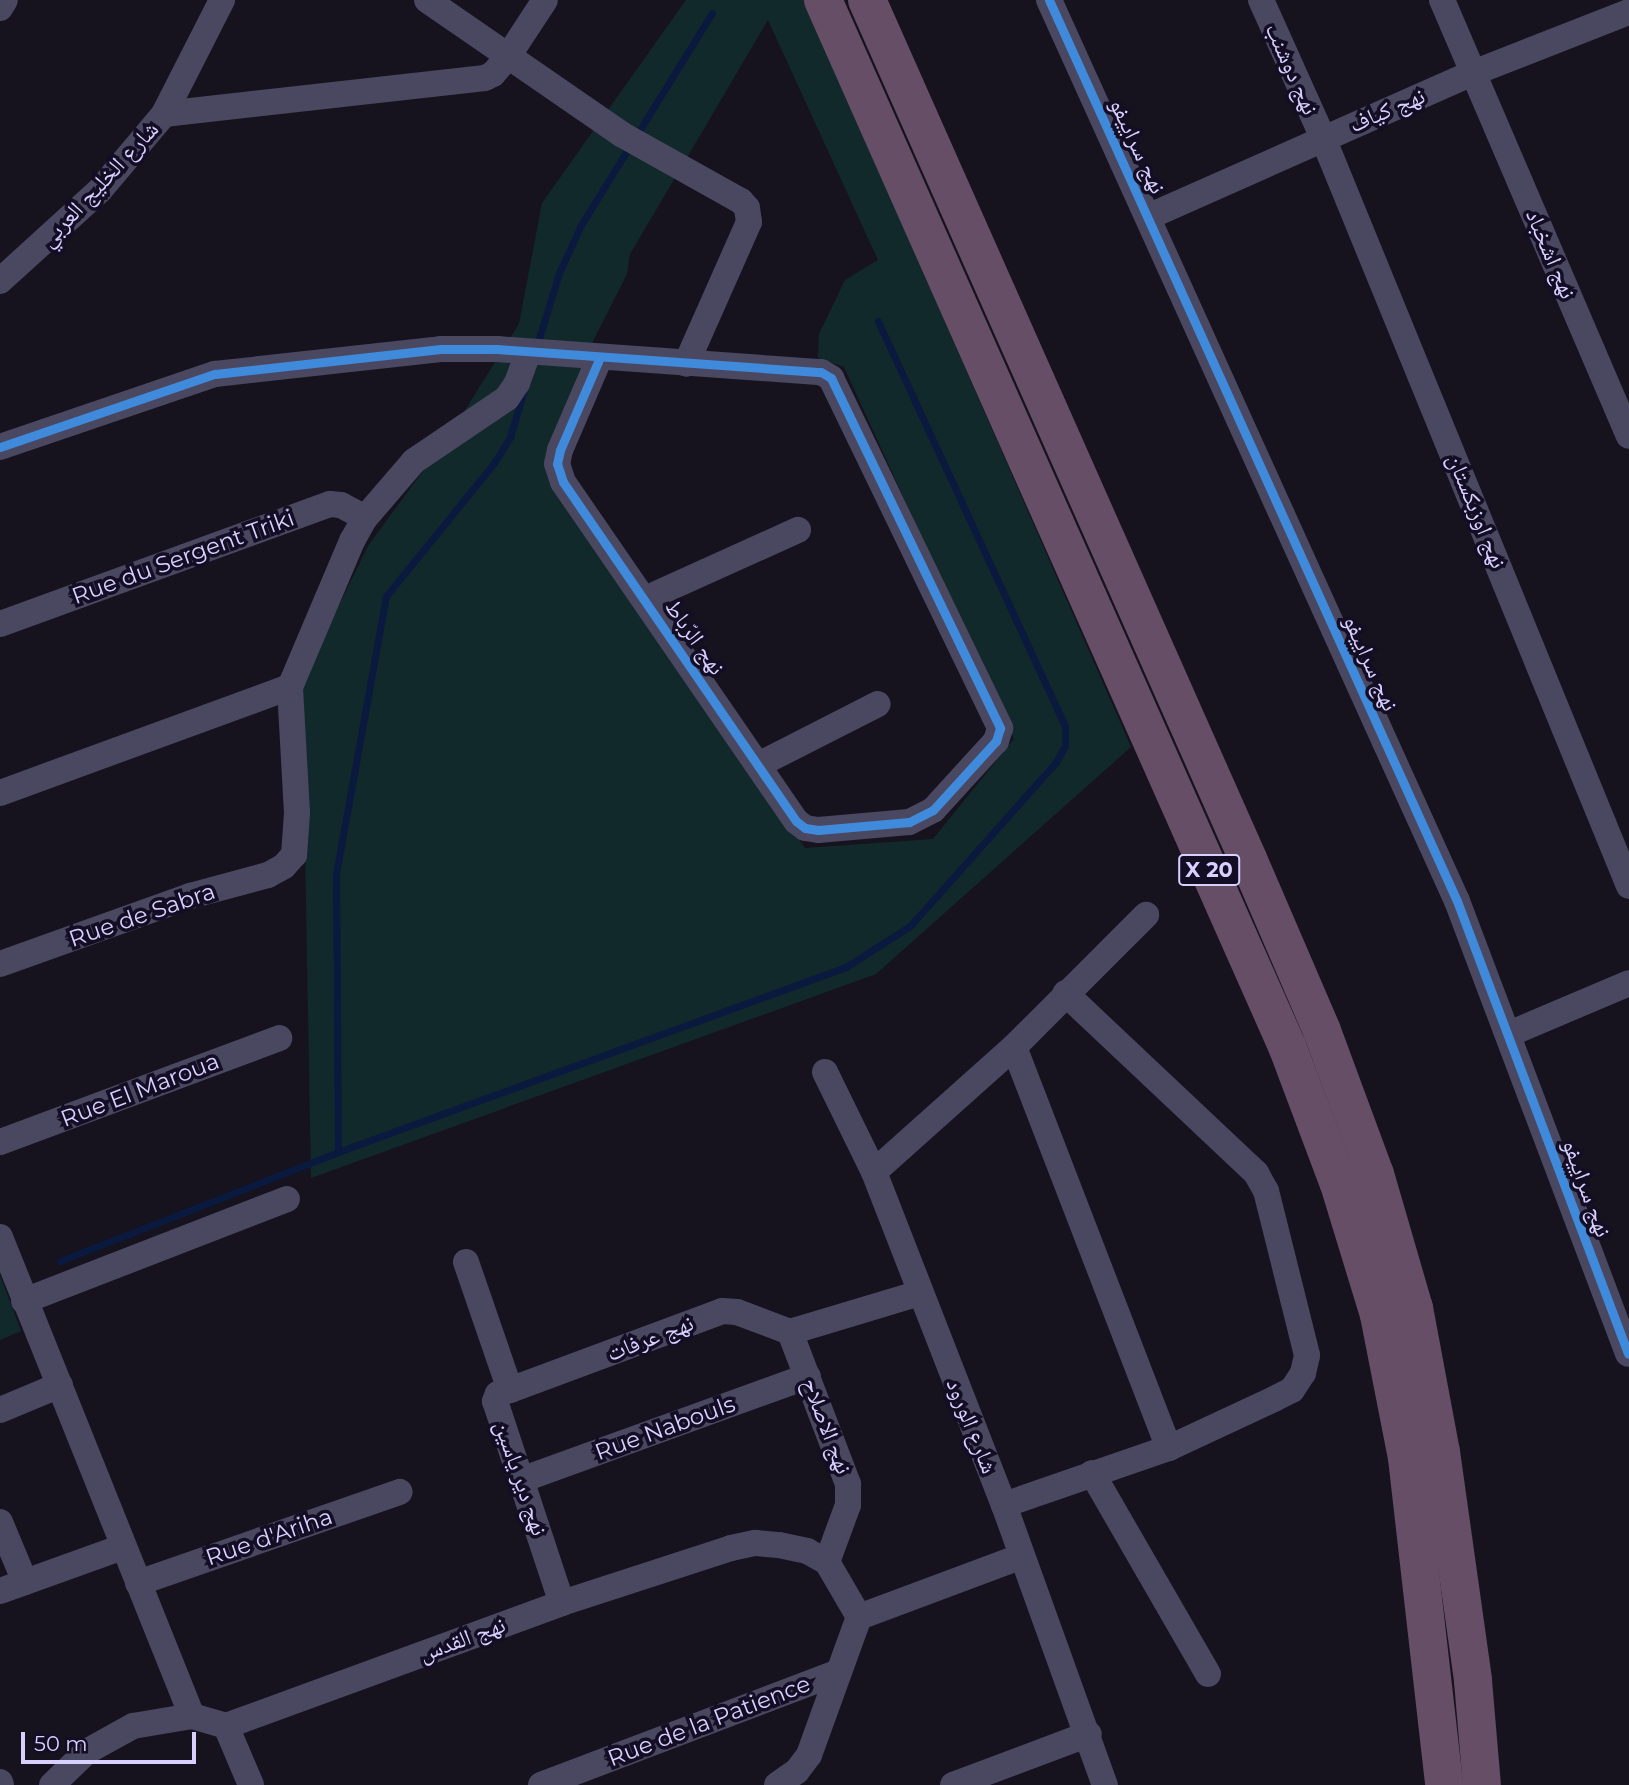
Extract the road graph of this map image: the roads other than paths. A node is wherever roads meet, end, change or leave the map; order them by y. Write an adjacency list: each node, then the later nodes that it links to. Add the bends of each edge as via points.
1 (5, 0): 10 (street)
2 (222, 0): 14 (street, شارع الخليج العربي)
3 (427, 0): 12 (street)
4 (545, 0): 12 (street)
5 (823, 0): 78 (highway, X 20, via 1287,1046 1339,1184 1379,1315 1407,1458)
6 (867, 0): 79 (highway, X 20, via 1248,859 1322,1031 1375,1174 1413,1308 1441,1452 1474,1681)
7 (1049, 0): 16 (street, نهج سراييفو)
8 (1261, 0): 15 (street, نهج دوشنب)
9 (1442, 0): 13 (street)
10 (0, 8)
11 (1629, 12): 13 (street, نهج كياف)
12 (507, 58): 14 (street, via 493,74 474,81); 20 (street, via 621,134 747,208 749,222)
13 (1473, 72): 15 (street, نهج كياف); 21 (street, نهج اشخباد)
14 (164, 114): 17 (street, شارع الخليج العربي, via 100,190)
15 (1323, 138): 16 (street, نهج كياف); 31 (street, نهج اوزبكستان)
16 (1150, 216): 36 (street, نهج سراييفو, via 1452,889)
17 (0, 281)
18 (528, 352): 19 (street); 22 (street, via 441,349 215,374); 23 (street, via 507,398 415,461)
19 (600, 357): 20 (street); 25 (street, نهج الرّباط, via 557,464 563,482)
20 (686, 364): 29 (street, نهج الرّباط, via 810,370 831,379 1000,728 996,741 933,810 909,822 805,828)
21 (1629, 436)
22 (0, 447)
23 (365, 518): 26 (street, Rue du Sergent Triki, via 330,504); 27 (street)
24 (798, 530): 25 (street)
25 (645, 599): 29 (street, نهج الرّباط)
26 (0, 624)
27 (290, 687): 30 (street); 33 (street, Rue de Sabra, via 298,813 294,855 284,866)
28 (878, 704): 29 (street)
29 (760, 764)
30 (0, 793)
31 (1629, 886)
32 (1146, 915): 35 (street)
33 (0, 964)
34 (1629, 983): 36 (street)
35 (1065, 993): 38 (street); 53 (street, via 1256,1173 1266,1191 1307,1355 1292,1390)
36 (1509, 1034): 48 (street, نهج سراييفو)
37 (279, 1038): 40 (street, Rue El Maroua)
38 (1014, 1047): 41 (street); 53 (street)
39 (825, 1072): 41 (street, شارع الورود)
40 (0, 1142)
41 (874, 1172): 45 (street, شارع الورود)
42 (287, 1199): 46 (street)
43 (1, 1242): 46 (street)
44 (466, 1262): 51 (street, نهج دير ياسين)
45 (920, 1293): 47 (street); 57 (street, شارع الورود)
46 (24, 1301): 50 (street)
47 (790, 1332): 49 (street, نهج الاصلاح); 51 (street, نهج عرفات, via 722,1311)
48 (1628, 1354)
49 (808, 1376): 55 (street, Rue Nabouls); 61 (street, نهج الاصلاح, via 848,1484 848,1505)
50 (60, 1385): 52 (street); 59 (street)
51 (510, 1390): 55 (street, نهج دير ياسين, via 498,1394 495,1401)
52 (0, 1410)
53 (1169, 1448): 54 (street)
54 (1092, 1474): 57 (street); 68 (street)
55 (521, 1480): 65 (street, نهج دير ياسين)
56 (400, 1492): 63 (street, Rue d'Ariha)
57 (1004, 1506): 60 (street, شارع الورود)
58 (0, 1522): 62 (street)
59 (123, 1547): 62 (street); 63 (street)
60 (1022, 1556): 66 (street); 71 (street, شارع الورود)
61 (827, 1562): 65 (street, نهج القدس, via 807,1551 755,1543); 66 (street)
62 (25, 1583): 64 (street)
63 (138, 1583): 69 (street)
64 (0, 1591)
65 (562, 1603): 70 (street, نهج القدس)
66 (859, 1617): 67 (street)
67 (838, 1671): 74 (street, Rue de la Patience); 75 (street, via 809,1755)
68 (1208, 1674)
69 (192, 1716): 70 (street); 72 (street, via 151,1721 108,1738)
70 (226, 1726): 73 (street)
71 (1088, 1734): 76 (street); 77 (street, شارع الورود)
72 (52, 1785)
73 (251, 1785)
74 (541, 1785)
75 (777, 1785)
76 (953, 1785)
77 (1105, 1785)
78 (1444, 1785)
79 (1482, 1785)

